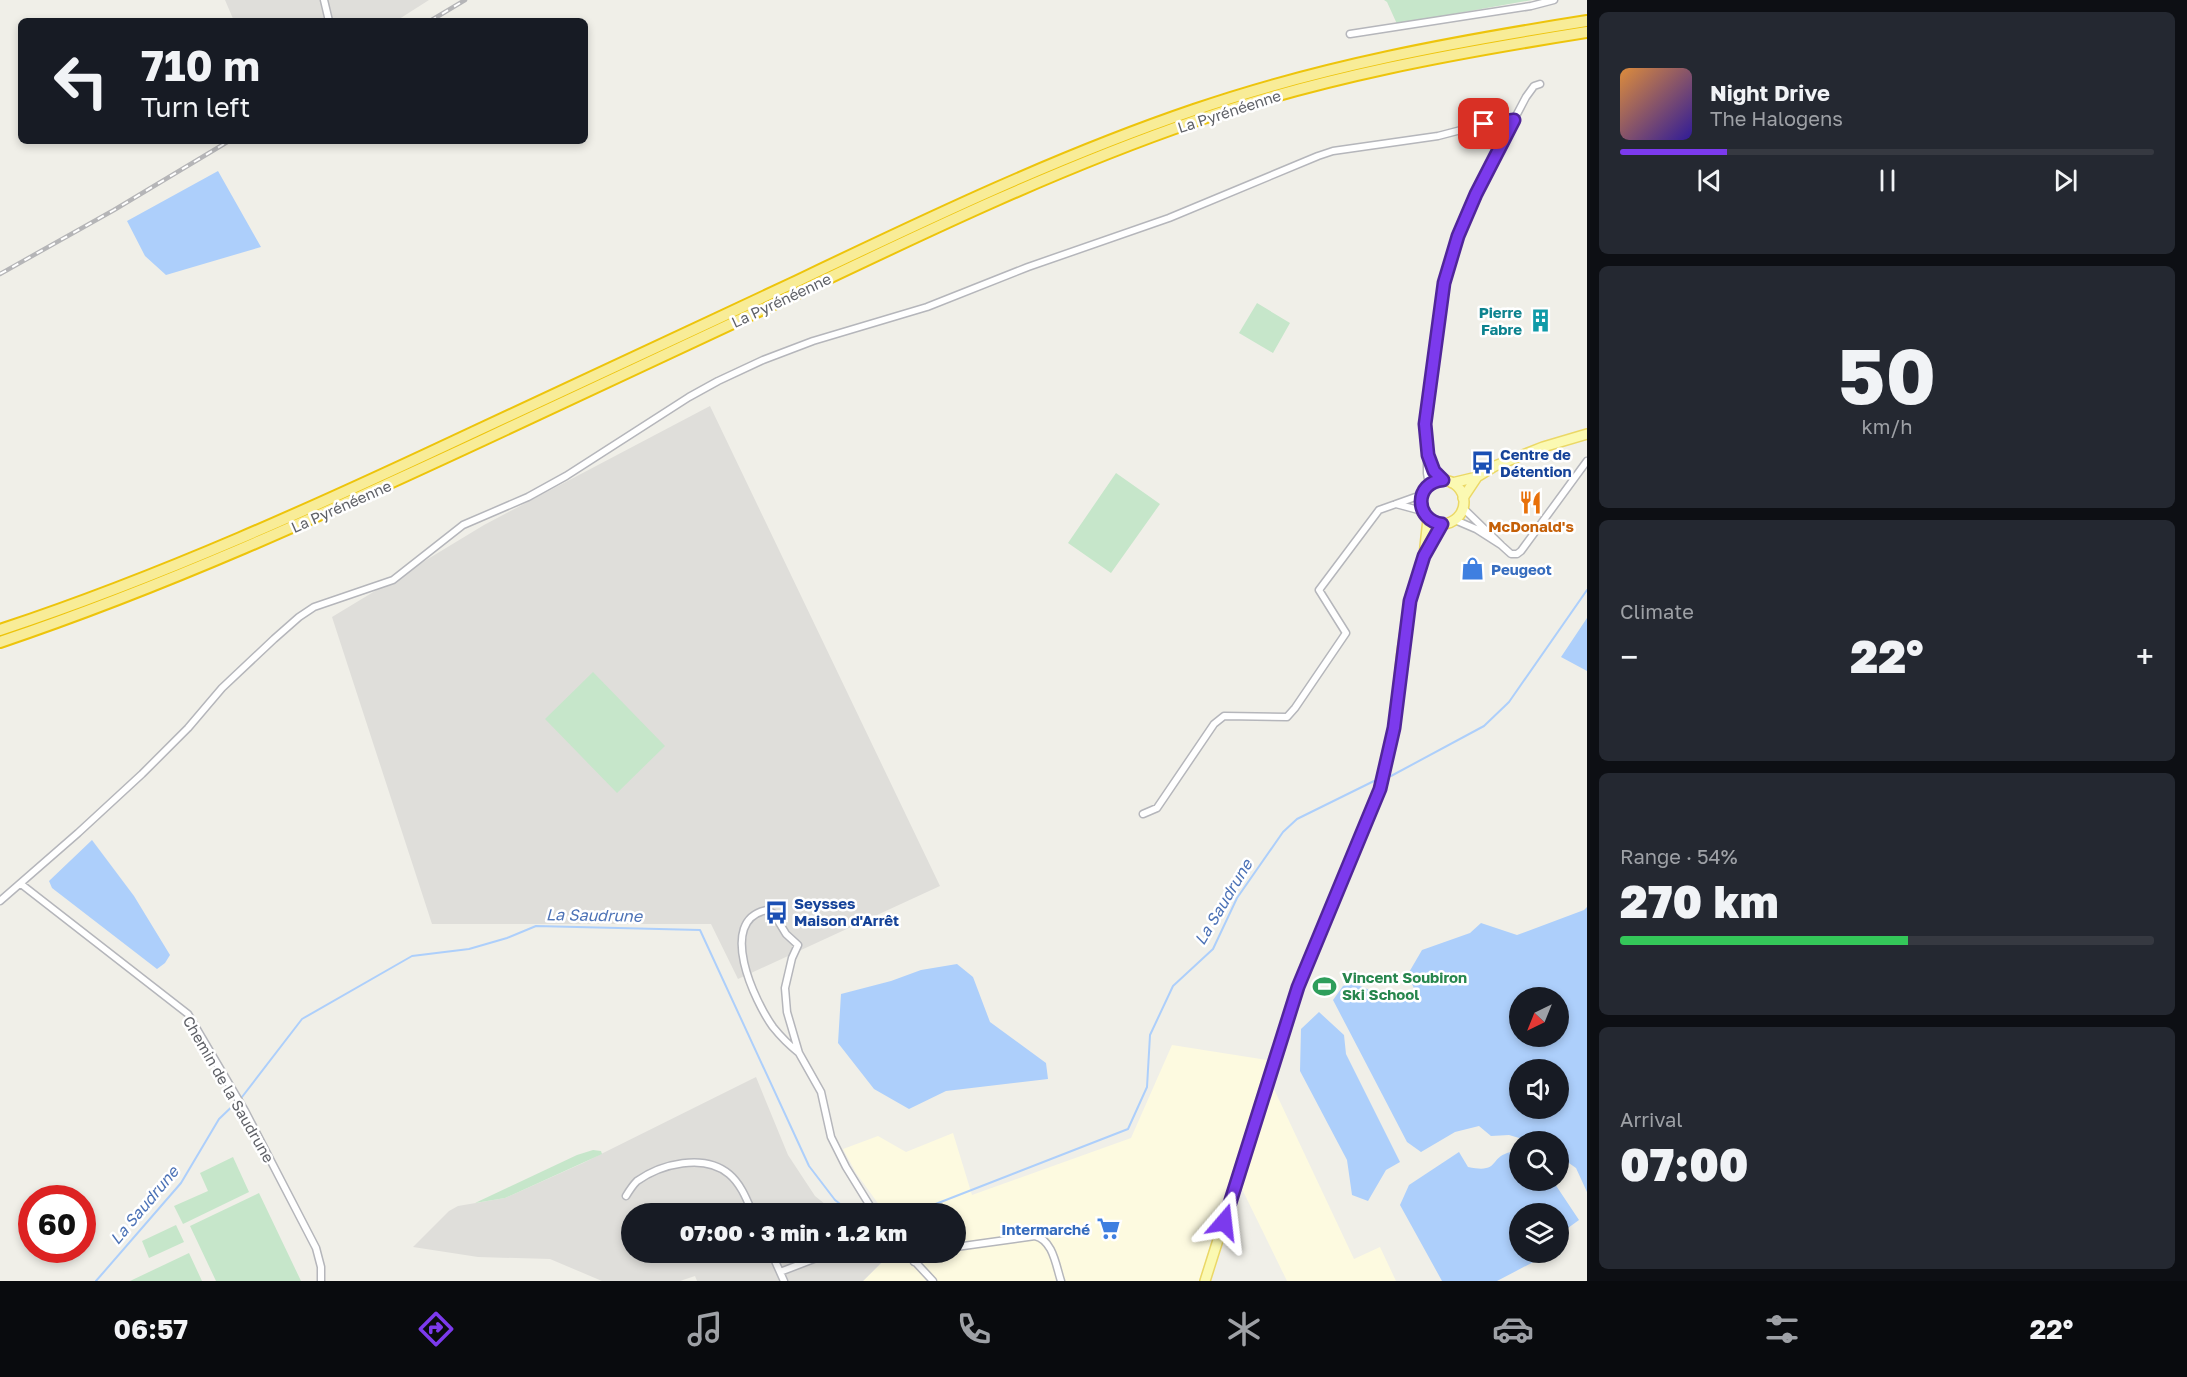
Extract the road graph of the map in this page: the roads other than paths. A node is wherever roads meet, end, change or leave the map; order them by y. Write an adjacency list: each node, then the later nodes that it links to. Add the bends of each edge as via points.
1 (324, 0): 3 (street)
2 (1554, 0): 6 (street)
3 (328, 18)
4 (1587, 21): 23 (highway, La Pyrénéenne, via 1429,47 1347,66 1238,96 1122,136 971,199 310,508 158,573)
5 (1587, 32): 24 (highway, La Pyrénéenne, via 1349,76 1200,119 1124,146 969,212 304,523 152,587)
6 (1350, 34)
7 (1540, 84): 8 (street, via 1531,88)
8 (1514, 120): 10 (street, via 1476,194 1444,283 1425,424); 26 (street, via 1317,156 1169,218 927,308 791,348 718,381 556,482 463,525 393,580 320,604 299,617 228,682 158,758)
9 (1587, 434): 12 (main road, via 1533,451)
10 (1428, 455): 13 (street, via 1434,471); 14 (street)
11 (1587, 461): 21 (street, via 1521,551 1511,554)
12 (1477, 477): 13 (main road); 16 (main road)
13 (1447, 482): 14 (main road); 16 (main road, via 1460,489)
14 (1429, 485): 15 (main road)
15 (1421, 495): 17 (street); 18 (main road)
16 (1463, 503): 19 (main road); 21 (street)
17 (1395, 504): 18 (street); 25 (street, via 1379,510 1319,590 1346,633 1295,708 1287,717 1224,716 1214,724 1157,808)
18 (1425, 515): 20 (main road); 22 (main road)
19 (1455, 520): 20 (main road); 21 (street)
20 (1442, 524): 22 (main road)
21 (1501, 544)
22 (1424, 556): 41 (main road, via 1410,601 1394,728 1380,789 1298,987)
23 (0, 630)
24 (0, 642)
25 (1143, 814)
26 (21, 884): 27 (street); 37 (street, Chemin de la Saudrune, via 188,1014 236,1095 316,1248)
27 (0, 901)
28 (799, 1053): 28 (street, via 787,1012 785,988 798,945 774,914 760,911 743,929 745,967 753,992 772,1024); 31 (street, via 820,1092 831,1137)
29 (626, 1196): 30 (street, via 636,1182 662,1169 694,1163 715,1166 729,1174)
30 (748, 1203)
31 (868, 1203)
32 (966, 1246): 40 (street, via 1040,1237 1048,1245)
33 (776, 1263): 36 (street)
34 (803, 1263): 36 (street)
35 (915, 1263): 39 (street)
36 (780, 1272): 38 (street)
37 (321, 1281)
38 (784, 1281)
39 (933, 1281)
40 (1061, 1281)
41 (1205, 1281)

